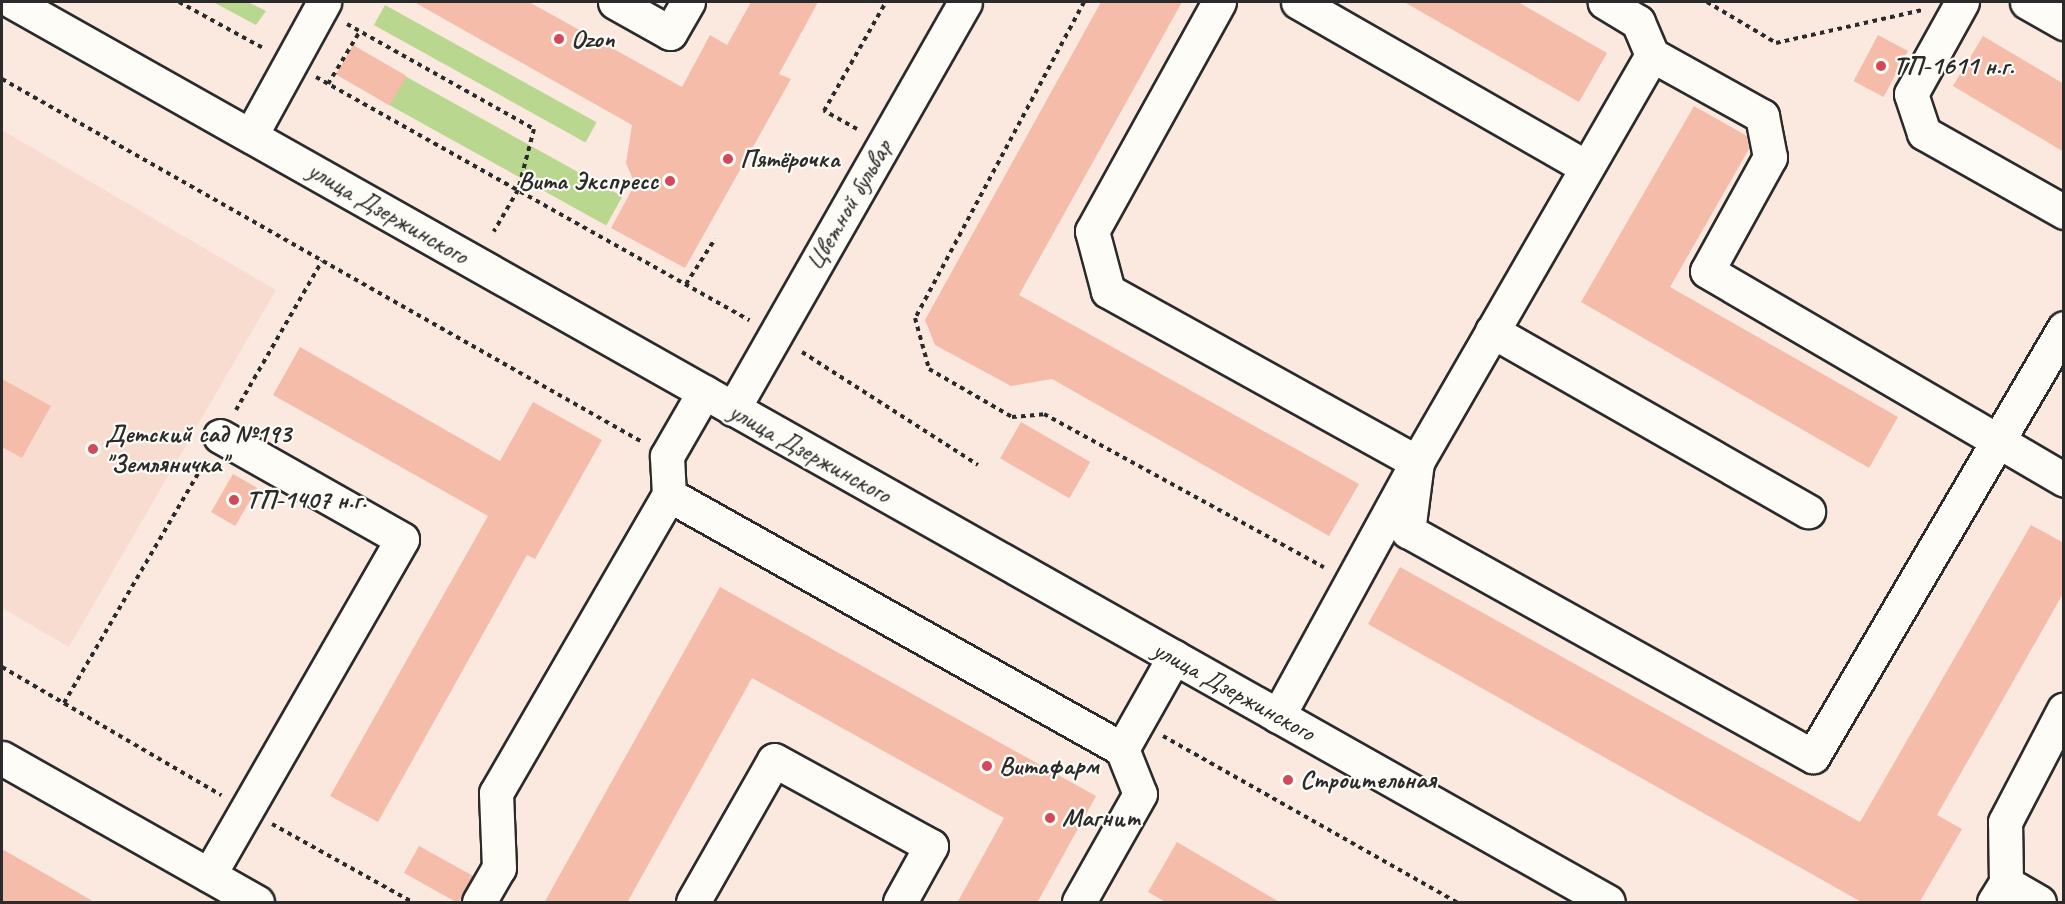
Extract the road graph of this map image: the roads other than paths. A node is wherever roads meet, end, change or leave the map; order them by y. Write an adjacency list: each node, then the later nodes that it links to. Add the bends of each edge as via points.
1 (13, 2): 13 (main road, улица Дзержинского)
2 (615, 2): 3 (main road, via 670,33)
3 (688, 2)
4 (965, 2): 19 (main road, Цветной бульвар)
5 (1219, 2): 22 (main road, via 1092,231 1108,291)
6 (1298, 2): 14 (main road)
7 (1605, 2): 12 (main road, via 1638,22)
8 (1962, 2): 15 (main road, via 1911,94 1924,133)
9 (2026, 2): 11 (main road)
10 (337, 9): 13 (main road, via 290,63)
11 (2064, 23)
12 (1652, 56): 14 (main road); 21 (main road, via 1762,116 1770,157 1707,271)
13 (250, 135): 18 (main road, улица Дзержинского)
14 (1586, 167): 17 (main road)
15 (2064, 212)
16 (2064, 328): 21 (main road)
17 (1492, 330): 22 (main road); 25 (main road)
18 (704, 393): 19 (main road, улица Дзержинского); 24 (main road, via 667,456)
19 (733, 409): 26 (main road, улица Дзержинского)
20 (220, 436): 31 (main road, via 402,539)
21 (1998, 440): 22 (main road, via 1813,756 1408,531); 23 (main road)
22 (1417, 462): 28 (main road)
23 (2064, 480)
24 (669, 495): 29 (main road); 35 (main road, via 496,793 499,868)
25 (1808, 511)
26 (1174, 657): 28 (main road, улица Дзержинского); 29 (main road)
27 (2064, 709): 32 (main road, via 2005,822)
28 (1278, 716): 33 (main road, улица Дзержинского)
29 (1122, 749): 38 (main road, via 1140,794)
30 (2, 758): 31 (main road)
31 (209, 875): 34 (main road)
32 (2000, 893): 40 (main road)
33 (1572, 894): 39 (main road, улица Дзержинского)
34 (257, 903)
35 (479, 903)
36 (693, 903): 37 (main road, via 774,760 931,846)
37 (900, 903)
38 (1079, 903)
39 (1608, 903)
40 (2039, 903)

